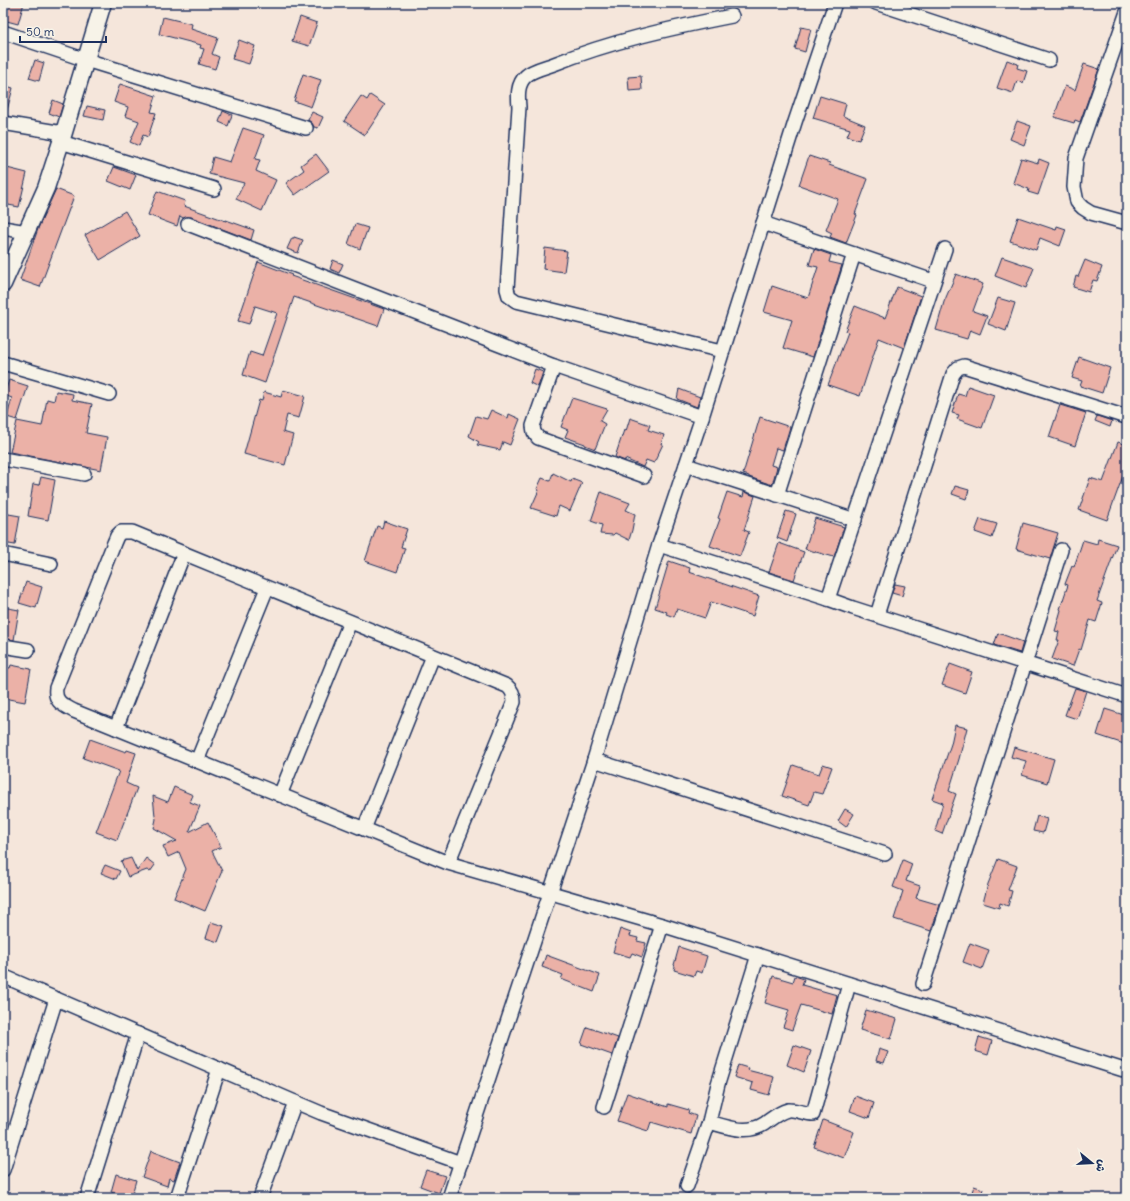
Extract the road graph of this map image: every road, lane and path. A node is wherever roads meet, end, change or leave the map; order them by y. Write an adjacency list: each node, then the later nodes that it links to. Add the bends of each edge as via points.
1 (104, 3): 7 (main road)
2 (836, 3): 15 (street)
3 (876, 3): 8 (street)
4 (1127, 12): 13 (street, via 1076,158 1074,187 1077,202 1083,208)
5 (732, 16): 22 (street, via 636,37 561,61 527,74 522,80 518,94 519,115 507,289 509,296 516,301)
6 (3, 32): 7 (street)
7 (86, 60): 10 (street); 11 (main road)
8 (1049, 60)
9 (3, 123): 11 (street)
10 (306, 128)
11 (62, 137): 12 (street); 17 (main road, via 46,188)
12 (214, 189)
13 (1127, 223)
14 (188, 224): 24 (street)
15 (763, 224): 19 (street); 22 (street)
16 (3, 228): 17 (street)
17 (26, 232): 21 (main road)
18 (945, 249): 20 (street)
19 (854, 254): 20 (street); 32 (street)
20 (933, 281): 33 (street)
21 (3, 284)
22 (722, 351): 27 (street)
23 (3, 363): 25 (street)
24 (554, 366): 27 (street); 31 (street, via 533,426 538,438)
25 (109, 394)
26 (1123, 416): 41 (street, via 964,366 958,368 953,374)
27 (702, 417): 29 (street)
28 (3, 459): 30 (street)
29 (686, 465): 32 (street); 34 (street)
30 (84, 474)
31 (644, 476)
32 (778, 495): 33 (street)
33 (854, 520): 40 (street)
34 (659, 545): 40 (street); 49 (street)
35 (1061, 550): 46 (street)
36 (184, 553): 39 (street); 48 (street); 48 (street, via 132,532 121,532 117,536 56,688 55,695 64,706)
37 (3, 554): 38 (street)
38 (51, 564)
39 (268, 588): 42 (street); 50 (street)
40 (828, 599): 41 (street)
41 (877, 615): 46 (street)
42 (350, 622): 45 (street); 51 (street)
43 (3, 646): 44 (street)
44 (28, 650)
45 (433, 656): 52 (street); 54 (street, via 507,686 514,695 514,702)
46 (1025, 662): 47 (street); 60 (street)
47 (1127, 696)
48 (116, 728): 50 (street)
49 (594, 760): 53 (street); 55 (street)
50 (197, 761): 51 (street)
51 (280, 794): 52 (street)
52 (364, 829): 54 (street)
53 (885, 854)
54 (448, 863): 55 (street)
55 (549, 893): 56 (street); 68 (street)
56 (662, 925): 57 (street); 66 (street)
57 (758, 955): 59 (street); 67 (street, via 718,1084)
58 (3, 976): 61 (street)
59 (849, 984): 64 (street); 67 (street, via 813,1114 789,1110 774,1116 762,1126 742,1131)
60 (923, 984)
61 (56, 999): 62 (street); 69 (street)
62 (138, 1034): 63 (street); 71 (street)
63 (219, 1069): 65 (street); 72 (street)
64 (1127, 1071)
65 (295, 1102): 68 (street); 73 (street)
66 (604, 1107)
67 (709, 1122): 70 (street)
68 (461, 1162): 74 (street)
69 (3, 1170)
70 (688, 1186)
71 (87, 1198)
72 (177, 1198)
73 (260, 1198)
74 (450, 1198)

